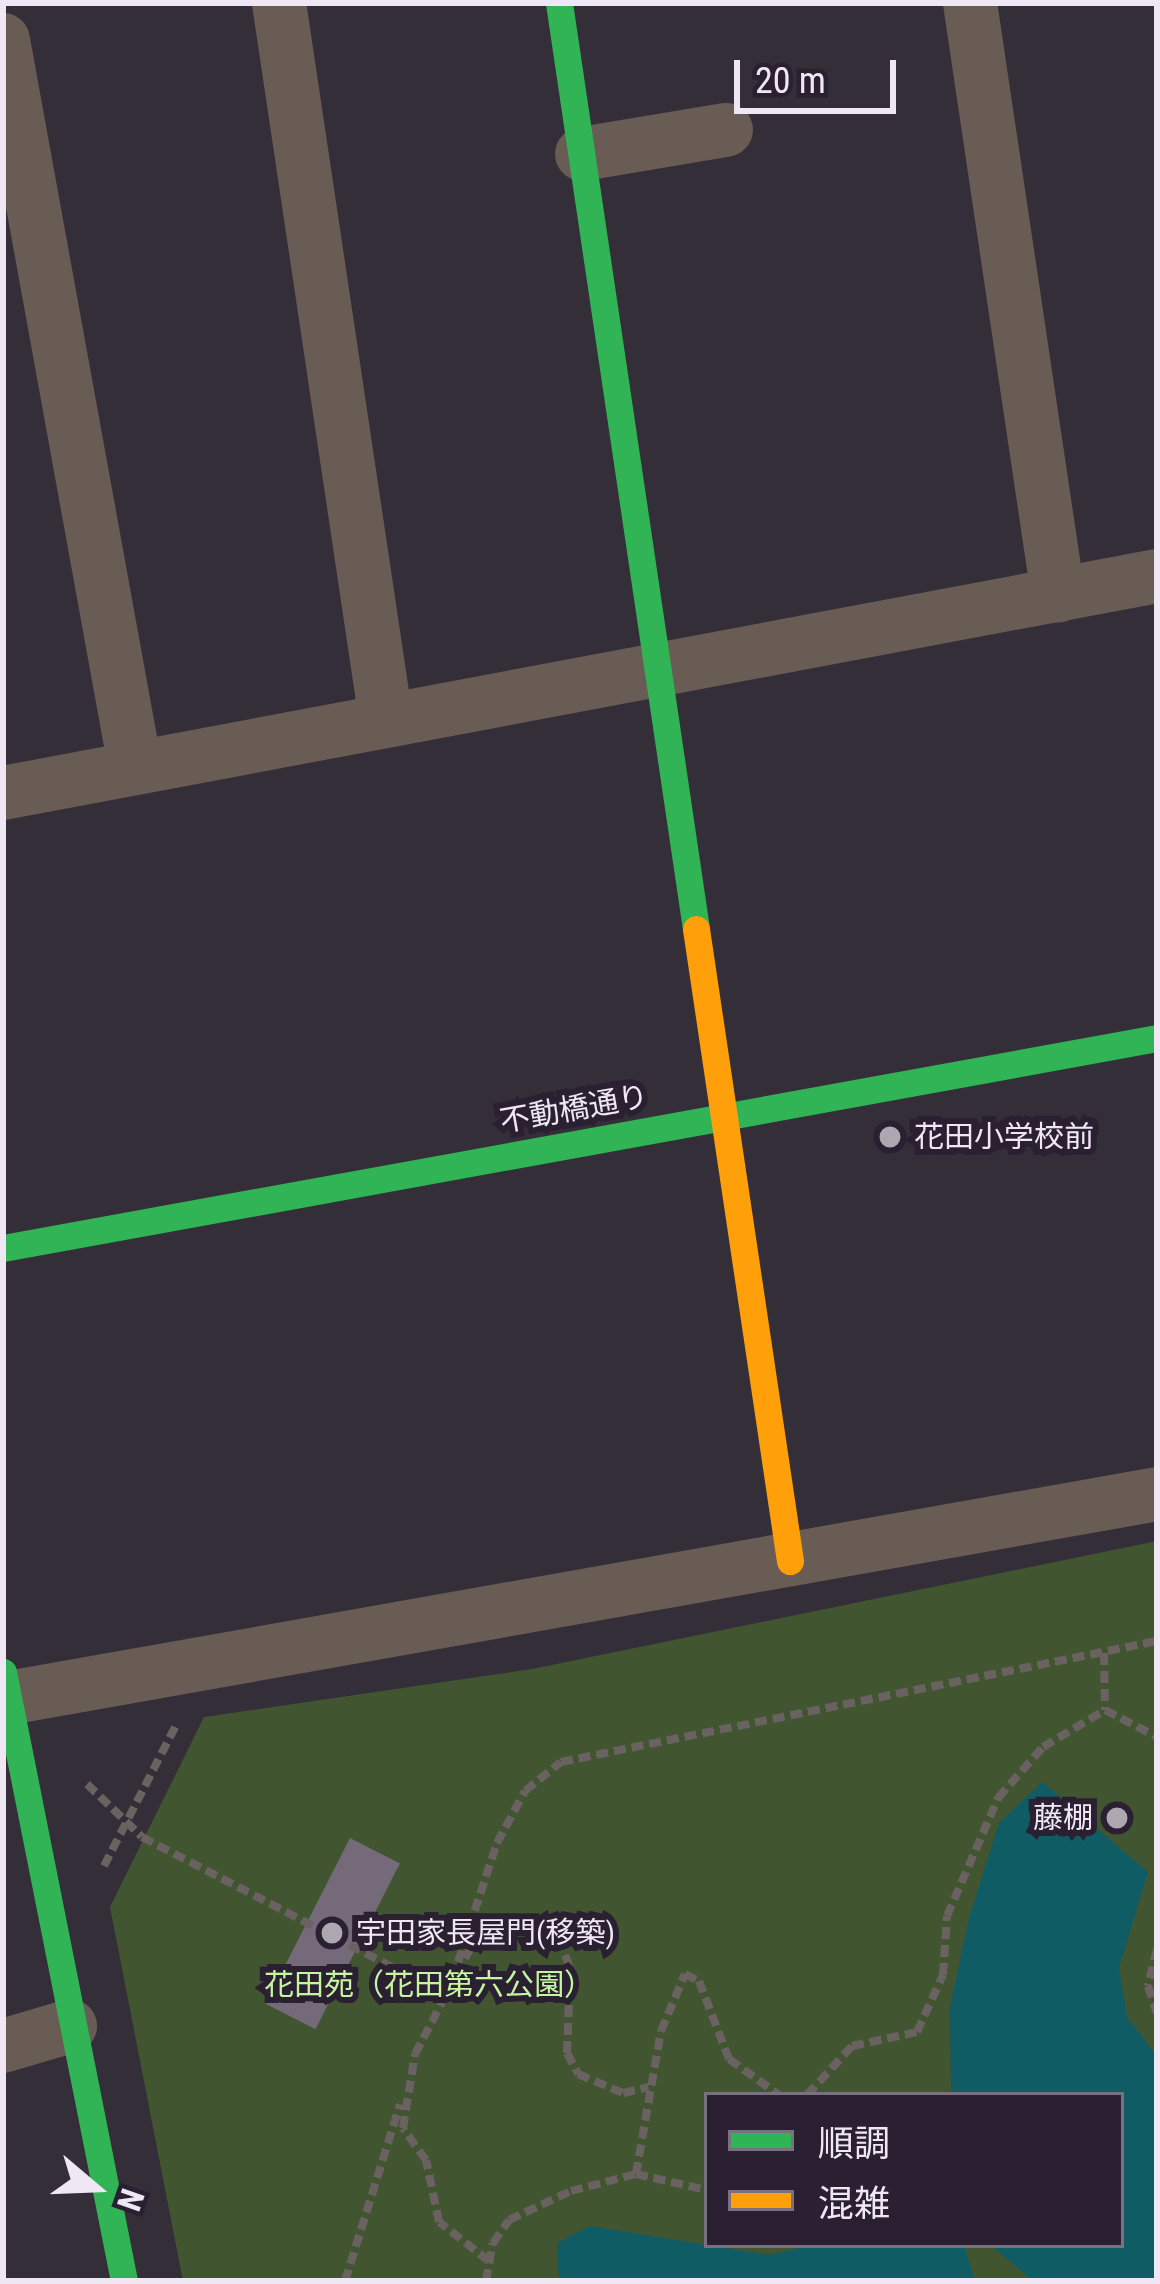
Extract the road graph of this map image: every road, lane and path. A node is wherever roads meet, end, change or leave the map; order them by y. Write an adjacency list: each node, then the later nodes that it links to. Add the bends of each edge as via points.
1 (279, 3): 10 (street)
2 (559, 3): 6 (street)
3 (970, 3): 8 (street)
4 (3, 40): 11 (street)
5 (726, 130): 6 (street)
6 (582, 154): 9 (street)
7 (1157, 577): 8 (street)
8 (1058, 595): 9 (street)
9 (658, 669): 10 (street); 14 (street)
10 (386, 720): 11 (street)
11 (135, 766): 12 (street)
12 (3, 793)
13 (1157, 1038): 14 (street, 不動橋通り)
14 (723, 1115): 15 (street, 不動橋通り); 17 (street)
15 (3, 1248)
16 (1157, 1494): 17 (street)
17 (790, 1561): 20 (street)
18 (1157, 1641): 19 (path)
19 (1104, 1653): 21 (path); 28 (path, via 561,1762 525,1791 497,1843)
20 (5, 1690): 31 (street)
21 (1105, 1710): 23 (path); 35 (path, via 1042,1747 998,1798 947,1916 943,1975 917,2032 852,2046)
22 (182, 1713): 25 (path)
23 (1157, 1737)
24 (70, 1765): 25 (path)
25 (125, 1823): 26 (path); 29 (path)
26 (100, 1875)
27 (1157, 1949): 30 (path, via 1148,1986)
28 (458, 1963): 29 (path); 33 (path, via 500,1918 535,1917 559,1938 570,1969 564,2024 578,2074 600,2087)
29 (442, 1994): 36 (path)
30 (1157, 2013)
31 (70, 2026): 32 (street); 40 (street)
32 (3, 2046)
33 (648, 2087): 34 (path, via 686,1974 699,1981 730,2059); 37 (path)
34 (775, 2092)
35 (810, 2092)
36 (402, 2097): 39 (path, via 403,2128 426,2160 439,2222); 41 (path)
37 (637, 2174): 38 (path); 39 (path, via 571,2191 509,2220)
38 (704, 2189)
39 (489, 2261): 42 (path)
40 (124, 2281)
41 (345, 2281)
42 (486, 2281)

